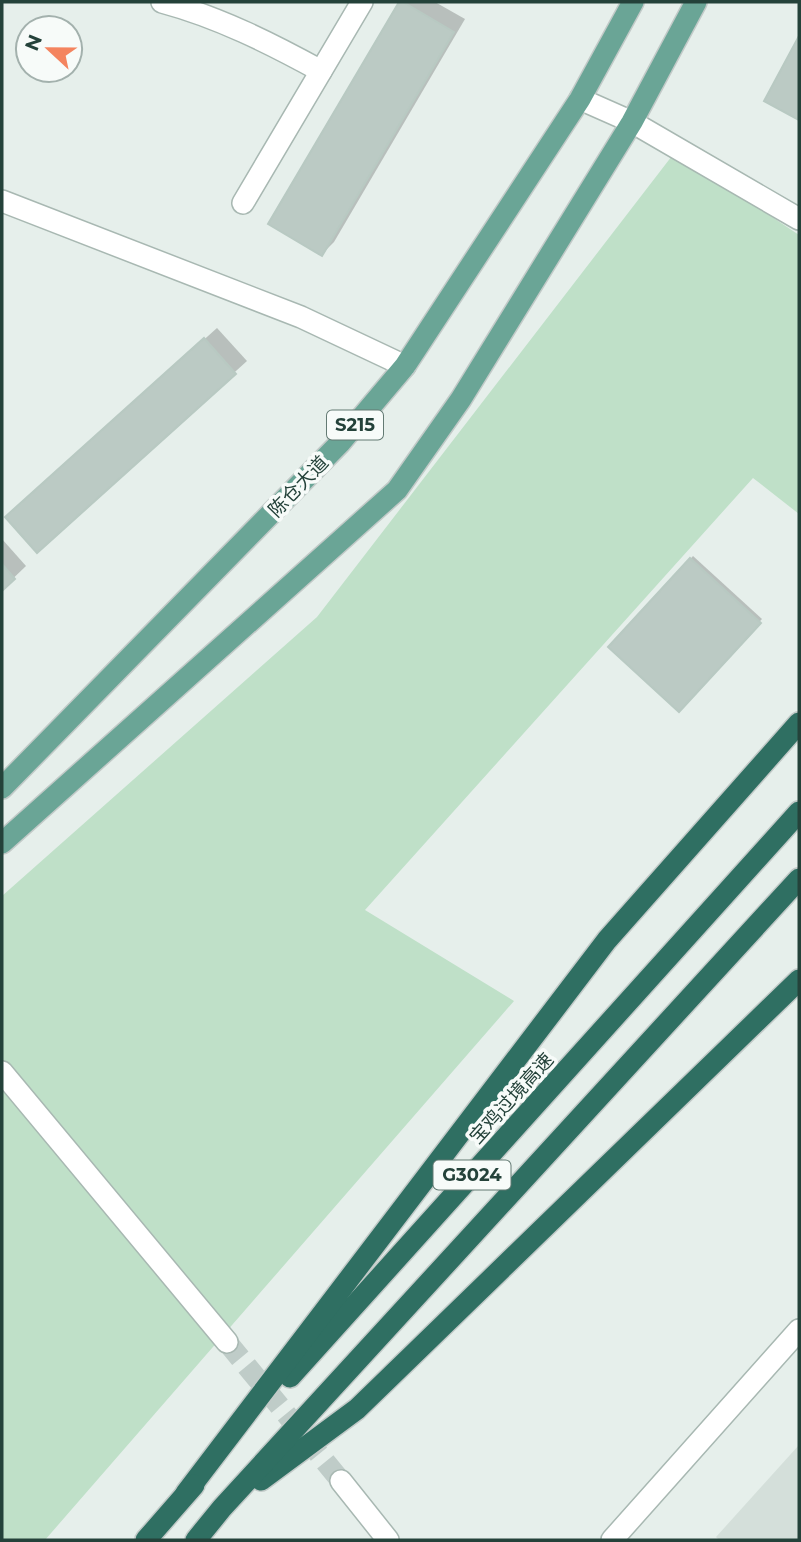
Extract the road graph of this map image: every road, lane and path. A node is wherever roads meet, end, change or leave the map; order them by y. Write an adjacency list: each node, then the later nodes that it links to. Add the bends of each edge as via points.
1 (162, 2): 5 (street, via 251,34)
2 (362, 2): 5 (street)
3 (633, 2): 6 (main road, 陈仓大道 / S215)
4 (696, 2): 7 (main road)
5 (321, 71): 9 (street)
6 (580, 99): 7 (street); 11 (main road, 陈仓大道 / S215)
7 (632, 122): 10 (street); 15 (main road, via 461,399 397,490)
8 (2, 201): 11 (street, via 301,317)
9 (243, 203)
10 (799, 219)
11 (405, 366): 13 (main road, 陈仓大道 / S215, via 340,443)
12 (799, 723): 22 (highway, via 607,940)
13 (2, 788)
14 (799, 812): 22 (highway, 宝鸡过境高速 / G3024)
15 (2, 843)
16 (799, 879): 23 (highway, G3024)
17 (799, 980): 23 (highway, via 357,1409)
18 (2, 1072): 20 (street)
19 (799, 1330): 27 (street)
20 (228, 1342)
21 (341, 1481): 26 (street)
22 (186, 1493): 24 (highway, 宝鸡过境高速 / G3024)
23 (222, 1508): 25 (highway, G3024)
24 (146, 1540)
25 (196, 1540)
26 (388, 1540)
27 (612, 1540)

